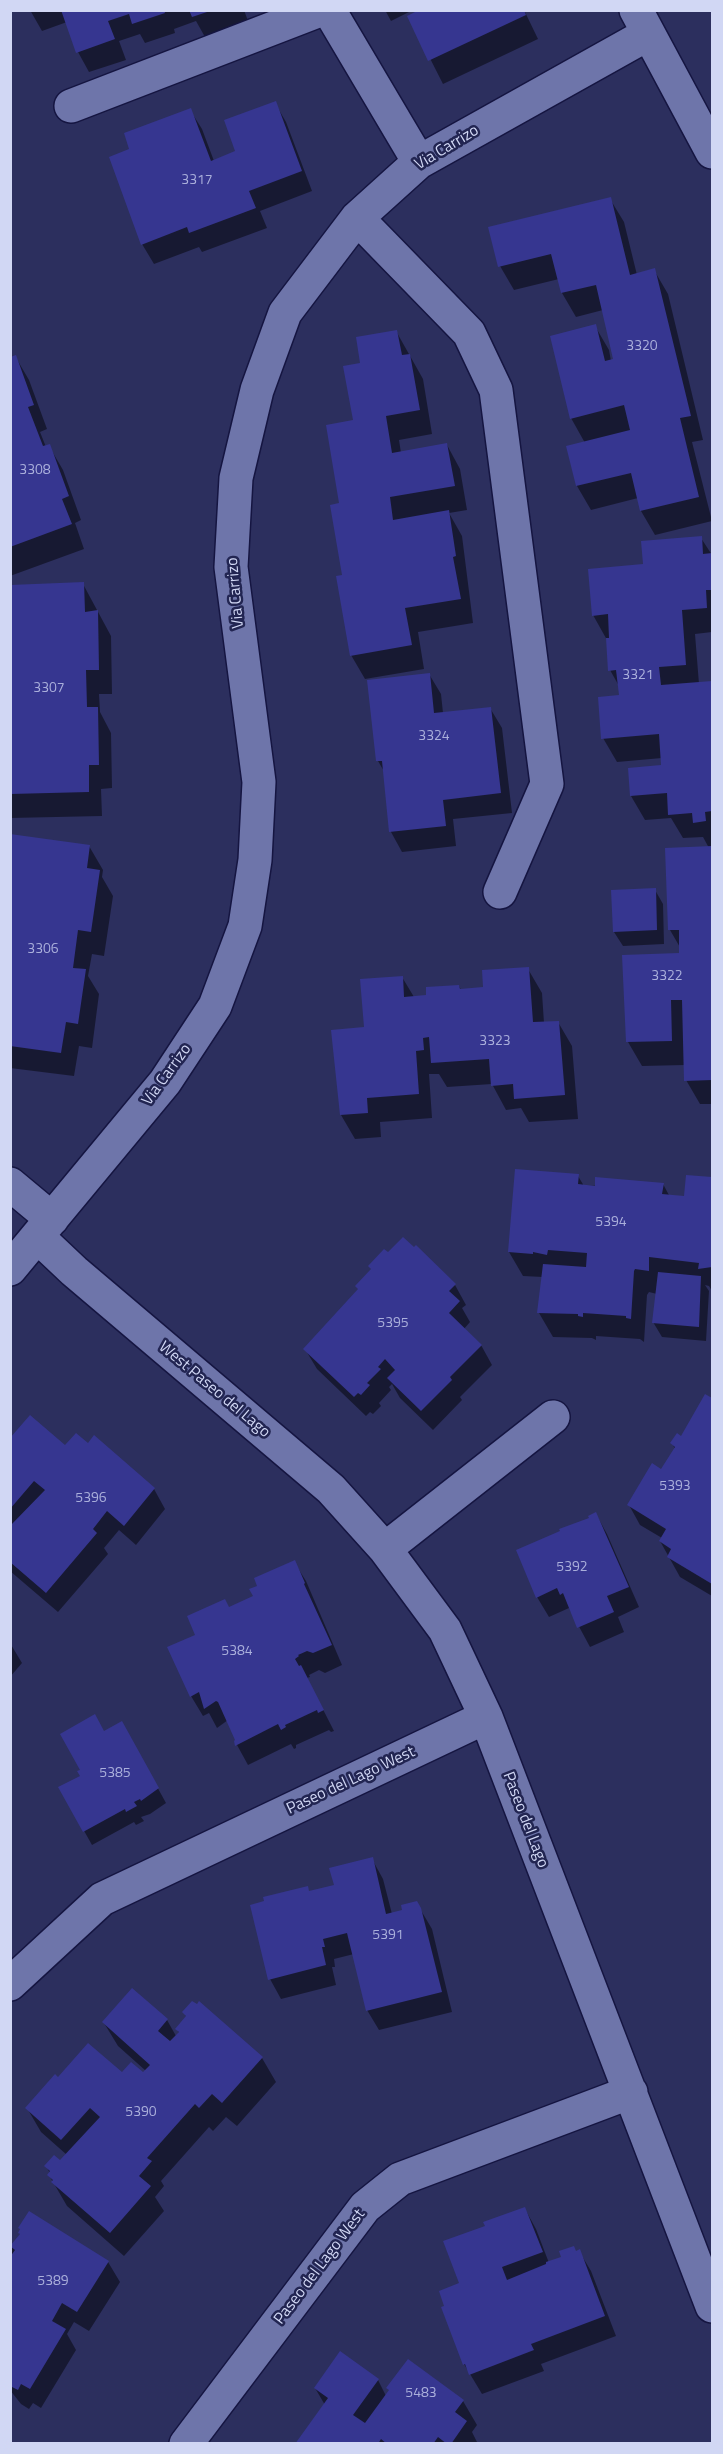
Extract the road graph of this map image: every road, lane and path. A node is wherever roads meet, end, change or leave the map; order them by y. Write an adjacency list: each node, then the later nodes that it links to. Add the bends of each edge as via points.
1 (320, 10): 4 (street)
2 (329, 10): 6 (street)
3 (642, 22): 5 (street); 6 (street, Via Carrizo)
4 (71, 106)
5 (712, 152)
6 (419, 162): 7 (street, Via Carrizo)
7 (357, 218): 8 (street, via 469,333 496,390 547,784); 10 (street, Via Carrizo, via 285,313 257,390 236,478 231,567 259,782 255,860 245,926 215,1006 165,1082)
8 (500, 892)
9 (10, 1184): 10 (street, West Paseo del Lago)
10 (45, 1228): 11 (street, Via Carrizo); 13 (street, West Paseo del Lago, via 83,1279 331,1489)
11 (10, 1269)
12 (553, 1417): 13 (street)
13 (385, 1549): 14 (street, Paseo del Lago, via 446,1630)
14 (486, 1717): 15 (street, Paseo del Lago West, via 102,1899); 16 (street, Paseo del Lago)
15 (10, 1984)
16 (631, 2092): 17 (street, Paseo del Lago); 18 (street, Paseo del Lago West, via 400,2179 365,2207)
17 (712, 2306)
18 (186, 2444)

